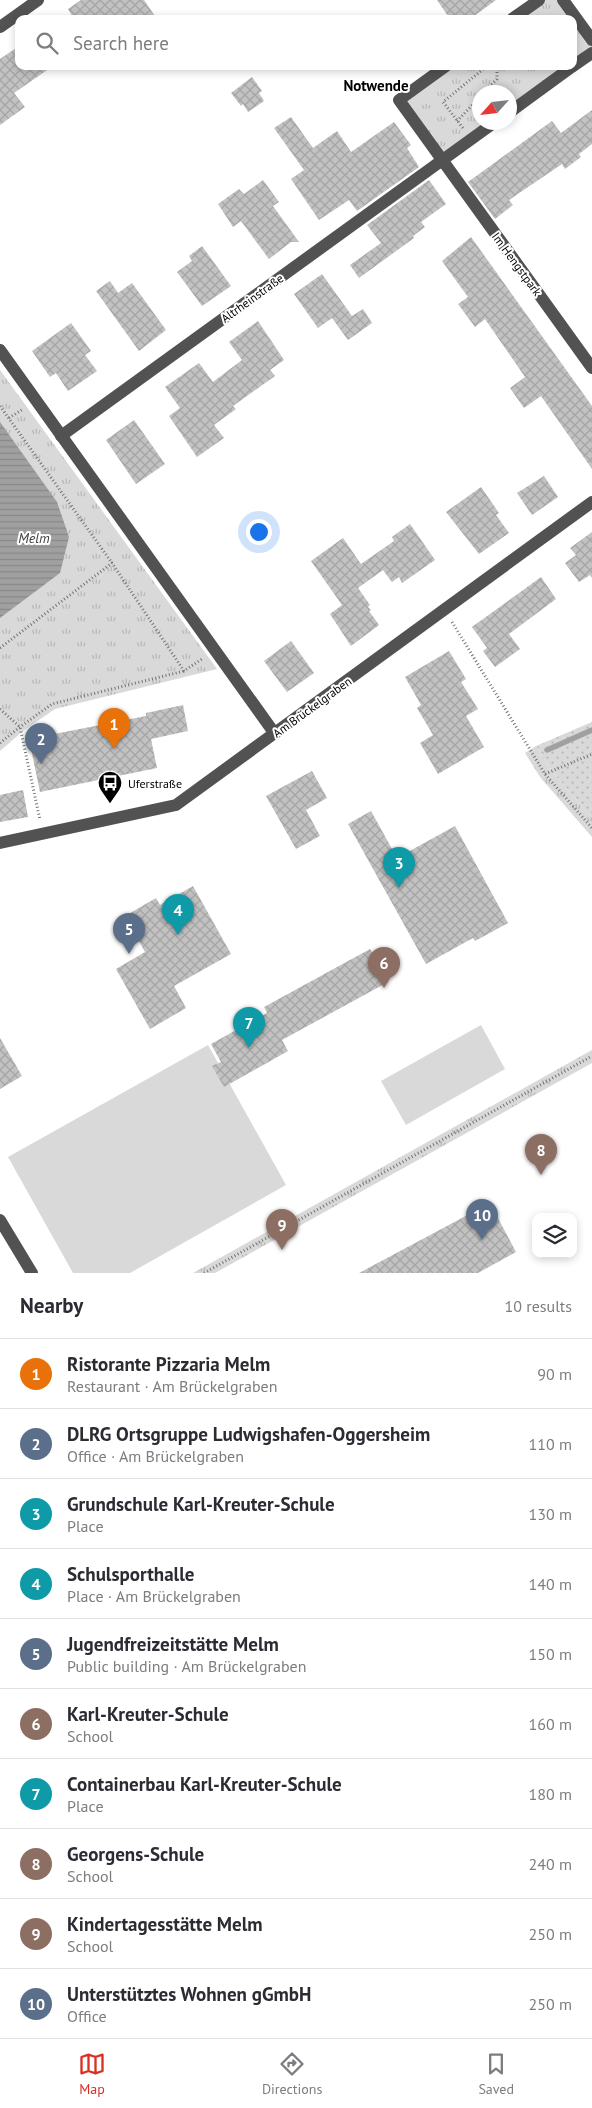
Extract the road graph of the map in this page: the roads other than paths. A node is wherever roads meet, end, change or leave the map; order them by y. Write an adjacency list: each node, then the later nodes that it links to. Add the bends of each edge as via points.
1 (38, 0): 4 (street)
2 (539, 0): 5 (street)
3 (563, 0): 6 (street)
4 (18, 15)
5 (518, 15)
6 (574, 15)
7 (15, 17): 9 (street)
8 (577, 19): 10 (street)
9 (0, 28)
10 (592, 40)
11 (592, 53): 12 (street)
12 (577, 63)
13 (440, 70): 17 (street, via 399,100)
14 (568, 70): 15 (street)
15 (517, 107)
16 (484, 130): 17 (street, Altrheinstraße)
17 (442, 161): 19 (street, Im Hengstpark); 20 (street, Altrheinstraße)
18 (0, 350): 20 (street)
19 (592, 368)
20 (62, 436): 22 (street)
21 (592, 502): 22 (street, Am Brückelgraben)
22 (275, 734): 23 (street, Am Brückelgraben, via 176,804)
23 (0, 842)
24 (0, 1220): 25 (street)
25 (32, 1273)

